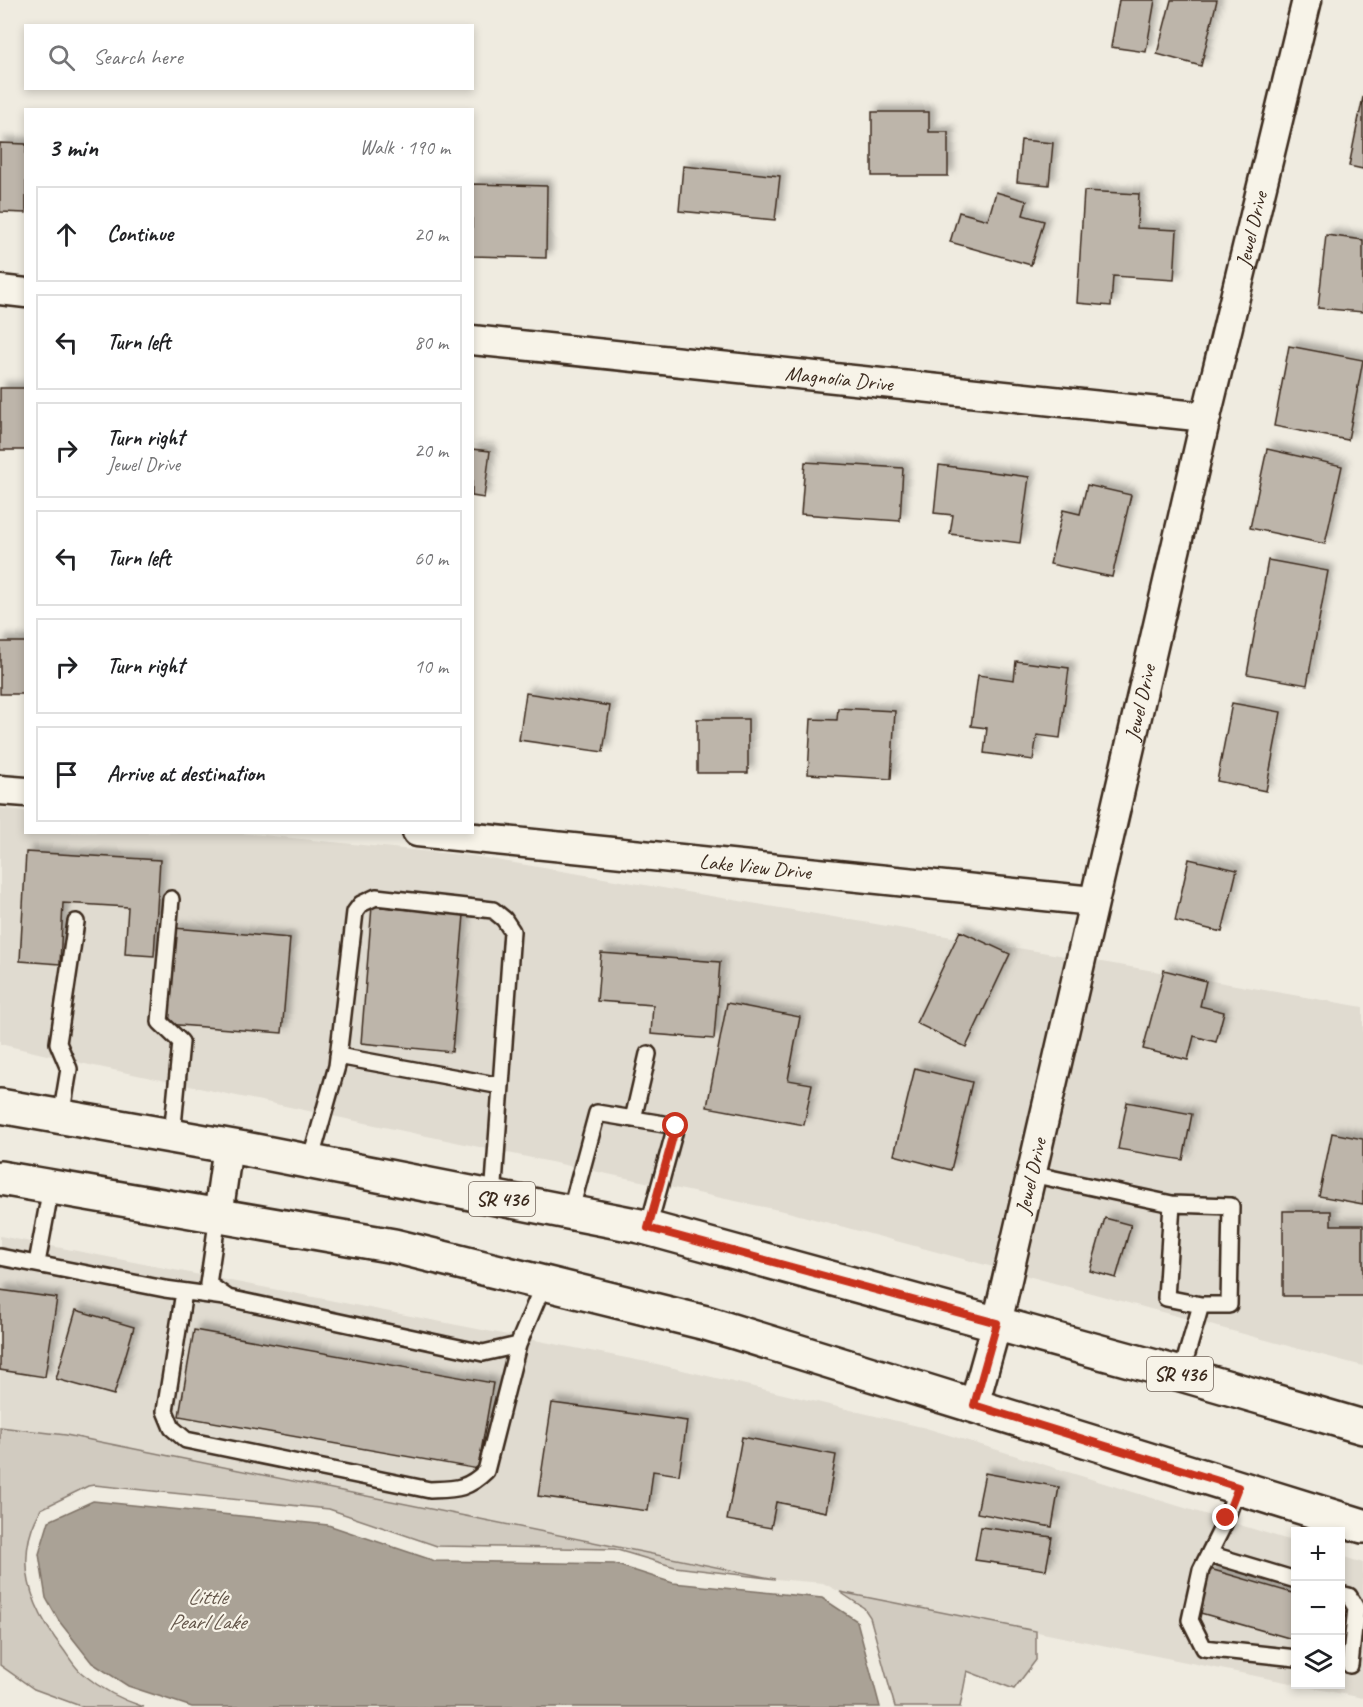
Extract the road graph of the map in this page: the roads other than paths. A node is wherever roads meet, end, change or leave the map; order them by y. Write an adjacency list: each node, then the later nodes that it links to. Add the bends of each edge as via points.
1 (1307, 0): 5 (street, Jewel Drive)
2 (0, 290): 3 (street)
3 (24, 293)
4 (474, 340): 5 (street, Magnolia Drive)
5 (1206, 417): 10 (street, Jewel Drive)
6 (0, 790): 7 (street)
7 (24, 792)
8 (437, 834): 10 (street, Lake View Drive)
9 (171, 898): 18 (lane, via 160,1022 181,1042)
10 (1093, 901): 21 (street, Jewel Drive)
11 (76, 922): 16 (lane, via 58,1043 69,1069)
12 (648, 1054): 17 (lane)
13 (338, 1056): 14 (lane); 14 (lane, via 355,912 361,904 376,897 493,910 512,931); 20 (lane)
14 (501, 1086): 24 (lane)
15 (0, 1106): 16 (main road, SR 436)
16 (61, 1117): 18 (main road, SR 436)
17 (633, 1119): 26 (lane, via 597,1113); 28 (lane, via 676,1126)
18 (172, 1136): 19 (main road, SR 436)
19 (228, 1146): 20 (main road, SR 436); 27 (street)
20 (310, 1162): 24 (main road, SR 436)
21 (1031, 1174): 25 (lane); 35 (street, Jewel Drive)
22 (0, 1178): 23 (main road)
23 (51, 1187): 27 (main road); 30 (lane)
24 (493, 1198): 26 (main road, SR 436)
25 (1172, 1204): 34 (lane, via 1166,1298); 34 (lane, via 1231,1206 1229,1305)
26 (570, 1213): 28 (main road, SR 436)
27 (218, 1216): 31 (main road, via 394,1246); 33 (lane, via 208,1284)
28 (648, 1228): 35 (main road, SR 436)
29 (0, 1257): 30 (lane)
30 (37, 1263): 32 (lane)
31 (544, 1283): 36 (lane); 38 (main road, via 706,1323)
32 (184, 1292): 33 (lane); 36 (lane, via 165,1411 172,1428 186,1440 430,1490 456,1489 475,1483 486,1472)
33 (228, 1298): 36 (lane, via 483,1353)
34 (1201, 1305): 37 (lane)
35 (997, 1323): 37 (main road, SR 436); 38 (street, Jewel Drive)
36 (518, 1345)
37 (1181, 1374): 39 (main road, SR 436)
38 (974, 1405): 40 (main road)
39 (1363, 1427)
40 (1238, 1487): 41 (main road); 42 (lane)
41 (1363, 1526)
42 (1209, 1554): 43 (lane); 45 (lane, via 1190,1620 1204,1648)
43 (1291, 1579)
44 (1345, 1595): 46 (lane, via 1356,1608)
45 (1291, 1657)
46 (1351, 1665)

